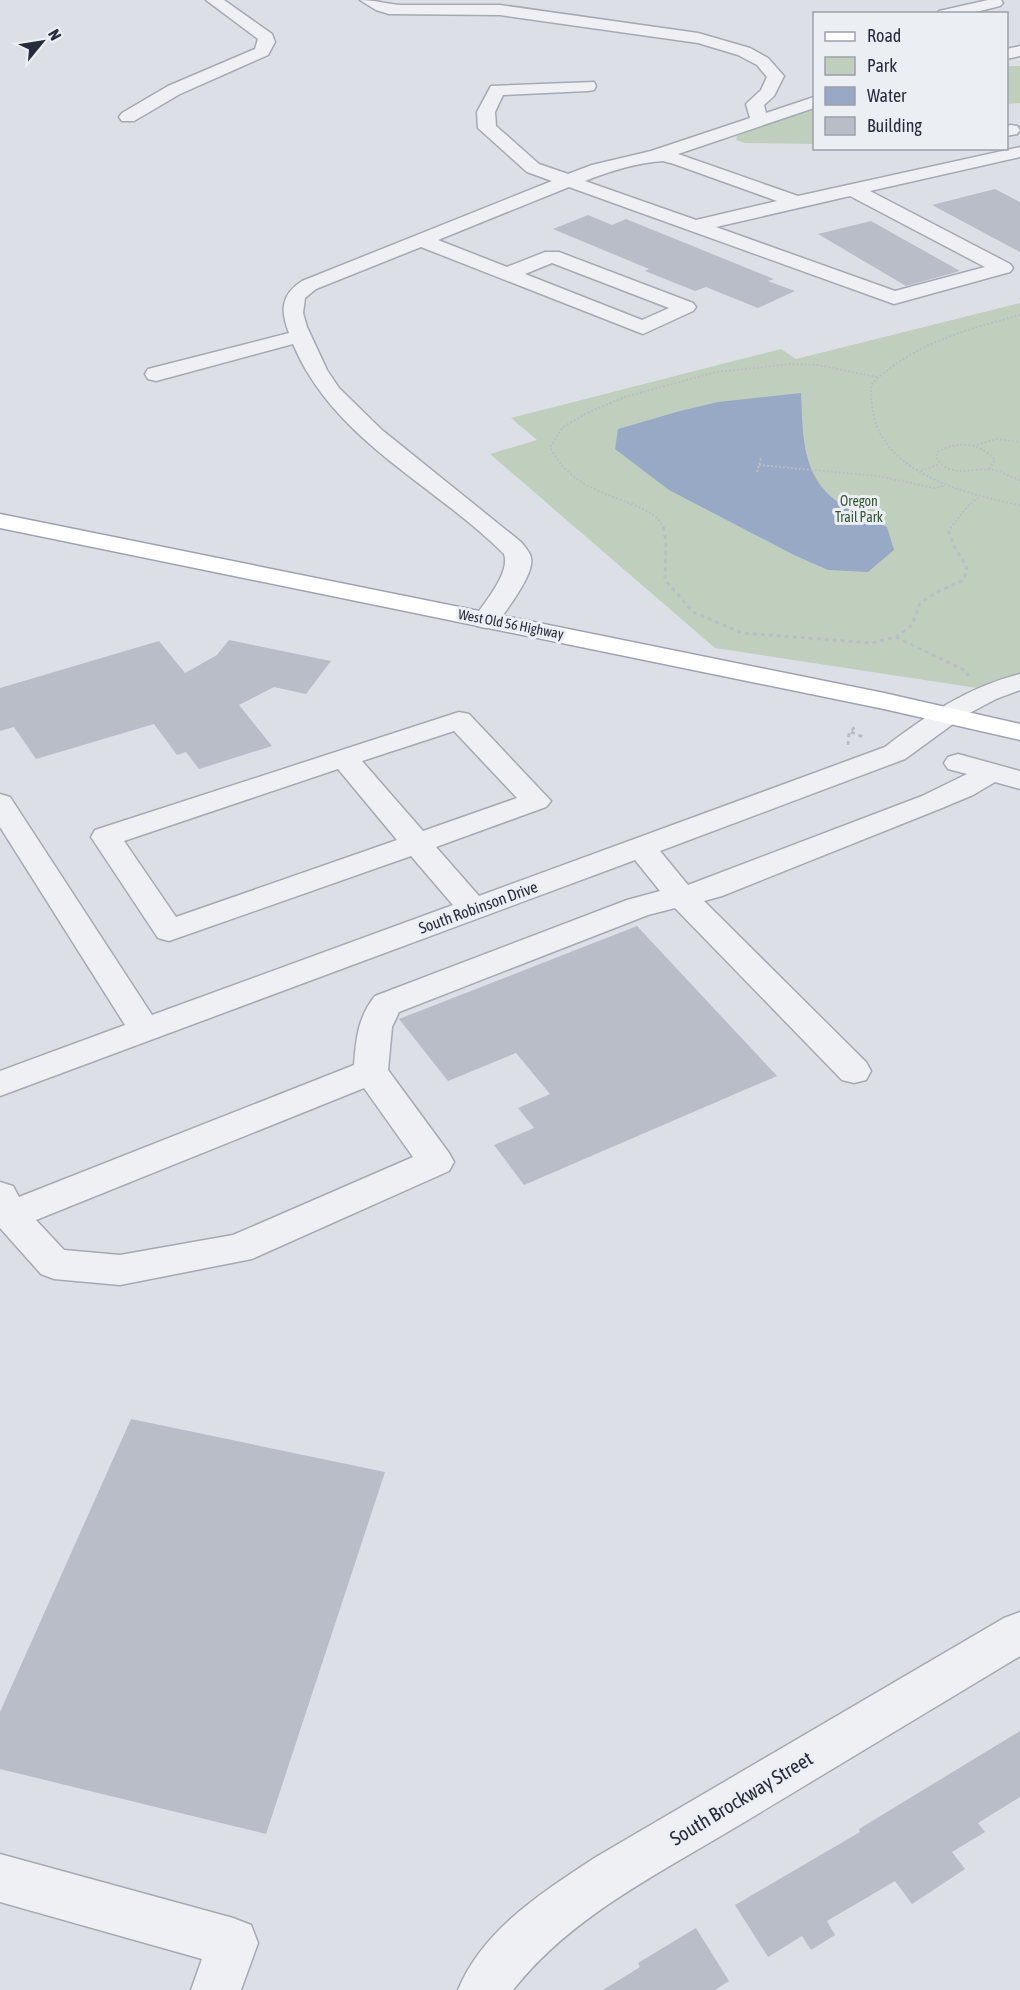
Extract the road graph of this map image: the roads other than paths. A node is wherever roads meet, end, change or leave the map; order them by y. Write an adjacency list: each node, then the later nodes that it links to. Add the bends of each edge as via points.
1 (214, 0): 9 (street, via 266,37 262,52 174,90)
2 (368, 0): 5 (street, via 387,8)
3 (423, 0): 5 (street)
4 (1003, 5): 6 (street)
5 (441, 8): 10 (street, via 504,10 718,42 769,66 776,76 768,92 755,104)
6 (957, 12)
7 (588, 86): 15 (street, via 497,90 486,112 487,128 514,153 533,168)
8 (813, 102): 10 (street)
9 (128, 117)
10 (760, 121): 13 (street)
11 (1020, 152): 12 (street)
12 (993, 153): 14 (street); 16 (street)
13 (655, 156): 15 (street, via 598,169); 17 (street, via 680,160)
14 (1020, 167)
15 (568, 181): 18 (street); 19 (street)
16 (853, 190): 17 (street); 18 (street, via 1003,268 894,298)
17 (797, 202): 18 (street)
18 (695, 226)
19 (420, 240): 20 (street); 21 (street, via 298,291 292,311)
20 (506, 275): 20 (street, via 643,328 686,307 552,256)
21 (300, 336): 22 (street); 24 (street, via 321,380 335,399 518,555 514,574)
22 (156, 374)
23 (0, 521): 24 (main road, West Old 56 Highway)
24 (486, 620): 26 (main road, West Old 56 Highway)
25 (1020, 682): 26 (street, South Robinson Drive, via 990,690)
26 (948, 715): 27 (main road, West Old 56 Highway); 33 (street, South Robinson Drive, via 895,753)
27 (1020, 732)
28 (344, 758): 32 (street); 32 (street, via 459,720 536,801); 32 (street, via 106,837 169,931)
29 (958, 763): 30 (street)
30 (1006, 776): 34 (street, via 963,789 711,890)
31 (1, 806): 36 (street)
32 (418, 843): 35 (street)
33 (641, 847): 34 (street); 35 (street, South Robinson Drive)
34 (681, 896): 37 (street); 38 (street, via 638,907 387,1004 381,1009 375,1029)
35 (473, 909): 36 (street, South Robinson Drive)
36 (145, 1030): 39 (street, South Robinson Drive)
37 (854, 1071)
38 (371, 1072): 40 (street); 40 (street, via 436,1162 239,1249 120,1270 54,1264)
39 (0, 1084)
40 (5, 1205)
41 (1020, 1632): 44 (street, South Brockway Street, via 568,1904 550,1916 497,1968)
42 (0, 1878): 43 (street, via 233,1943)
43 (216, 1990)
44 (483, 1990)

